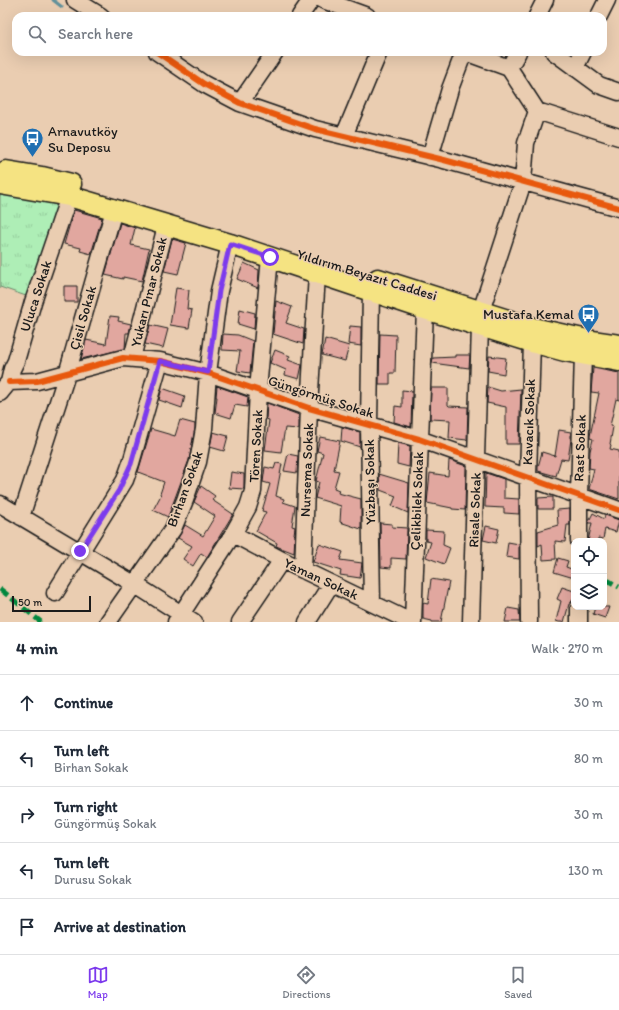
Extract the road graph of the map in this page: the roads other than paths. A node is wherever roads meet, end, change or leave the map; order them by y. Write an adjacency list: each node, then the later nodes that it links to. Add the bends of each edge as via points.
1 (75, 0): 6 (street)
2 (311, 0): 7 (street)
3 (323, 0): 8 (street)
4 (545, 0): 9 (street)
5 (607, 0): 10 (street)
6 (94, 12)
7 (303, 12)
8 (356, 12)
9 (539, 12)
10 (601, 12)
11 (163, 56): 22 (street, via 204,84)
12 (272, 56): 22 (street)
13 (377, 56): 24 (street)
14 (462, 56): 26 (street)
15 (475, 56): 19 (street)
16 (516, 56): 19 (street)
17 (559, 56): 20 (street)
18 (581, 56): 20 (street)
19 (509, 68): 23 (street)
20 (575, 68): 21 (street, via 599,85)
21 (619, 92)
22 (240, 103): 24 (street, via 315,129)
23 (537, 111): 25 (street); 28 (street, Risale Sokak, via 526,143)
24 (344, 136): 26 (street)
25 (619, 137)
26 (430, 157): 28 (street)
27 (0, 170): 39 (main road, Yıldırım Beyazıt Caddesi, via 80,186)
28 (523, 182): 31 (street); 39 (street, Risale Sokak)
29 (0, 184): 30 (main road)
30 (69, 196): 32 (main road); 48 (street, Uluca Sokak, via 16,361)
31 (619, 208)
32 (114, 210): 33 (main road); 47 (street, Çisil Sokak)
33 (166, 226): 34 (main road); 43 (street, Yukarı Pınar Sokak)
34 (230, 244): 35 (main road); 46 (street, Birhan Sokak, via 219,291)
35 (270, 257): 36 (main road); 49 (street, Tören Sokak)
36 (317, 274): 37 (main road); 50 (street, Nursema Sokak)
37 (371, 290): 38 (main road); 51 (street, Yüzbaşı Sokak)
38 (425, 309): 39 (main road); 52 (street, Çelikbilek Sokak)
39 (480, 318): 40 (main road); 41 (main road, Yıldırım Beyazıt Caddesi); 53 (street, Risale Sokak)
40 (532, 342): 42 (main road); 54 (street, Kavacık Sokak)
41 (619, 345)
42 (583, 354): 45 (main road); 55 (street, Rast Sokak)
43 (132, 358): 44 (street, Güngörmüş Sokak); 47 (street, Güngörmüş Sokak)
44 (160, 361): 46 (street, Güngörmüş Sokak); 61 (street, via 125,480)
45 (619, 361)
46 (208, 372): 49 (street, Güngörmüş Sokak); 64 (street, Birhan Sokak, via 204,429 198,462 185,500 173,529)
47 (67, 374): 48 (street, Güngörmüş Sokak); 58 (street, Çisil Sokak)
48 (5, 387)
49 (258, 390): 50 (street, Güngörmüş Sokak); 59 (street, Tören Sokak, via 253,492)
50 (309, 408): 51 (street, Güngörmüş Sokak); 63 (street, Nursema Sokak)
51 (369, 425): 52 (street, Güngörmüş Sokak); 67 (street, Yüzbaşı Sokak)
52 (419, 439): 53 (street, Güngörmüş Sokak); 73 (street, Çelikbilek Sokak)
53 (477, 458): 54 (street, Güngörmüş Sokak); 74 (street, Risale Sokak)
54 (528, 476): 55 (street, Güngörmüş Sokak); 75 (street, Kavacık Sokak)
55 (579, 495): 57 (street, Güngörmüş Sokak); 60 (street, Rast Sokak)
56 (0, 504): 58 (street)
57 (619, 510)
58 (21, 517): 61 (street)
59 (233, 534): 62 (street, Yaman Sokak); 69 (street, Tören Sokak)
60 (579, 538)
61 (80, 551): 64 (street); 66 (street)
62 (282, 560): 63 (street, Yaman Sokak); 71 (street)
63 (303, 570): 65 (street, Yaman Sokak)
64 (134, 584): 69 (street); 70 (street, Birhan Sokak)
65 (331, 584): 67 (street, Yaman Sokak); 72 (street)
66 (55, 593)
67 (372, 603): 73 (street, Yaman Sokak)
68 (579, 610): 76 (street)
69 (184, 619)
70 (108, 622)
71 (240, 622)
72 (307, 622)
73 (412, 622)
74 (471, 622)
75 (529, 622)
76 (579, 622)

